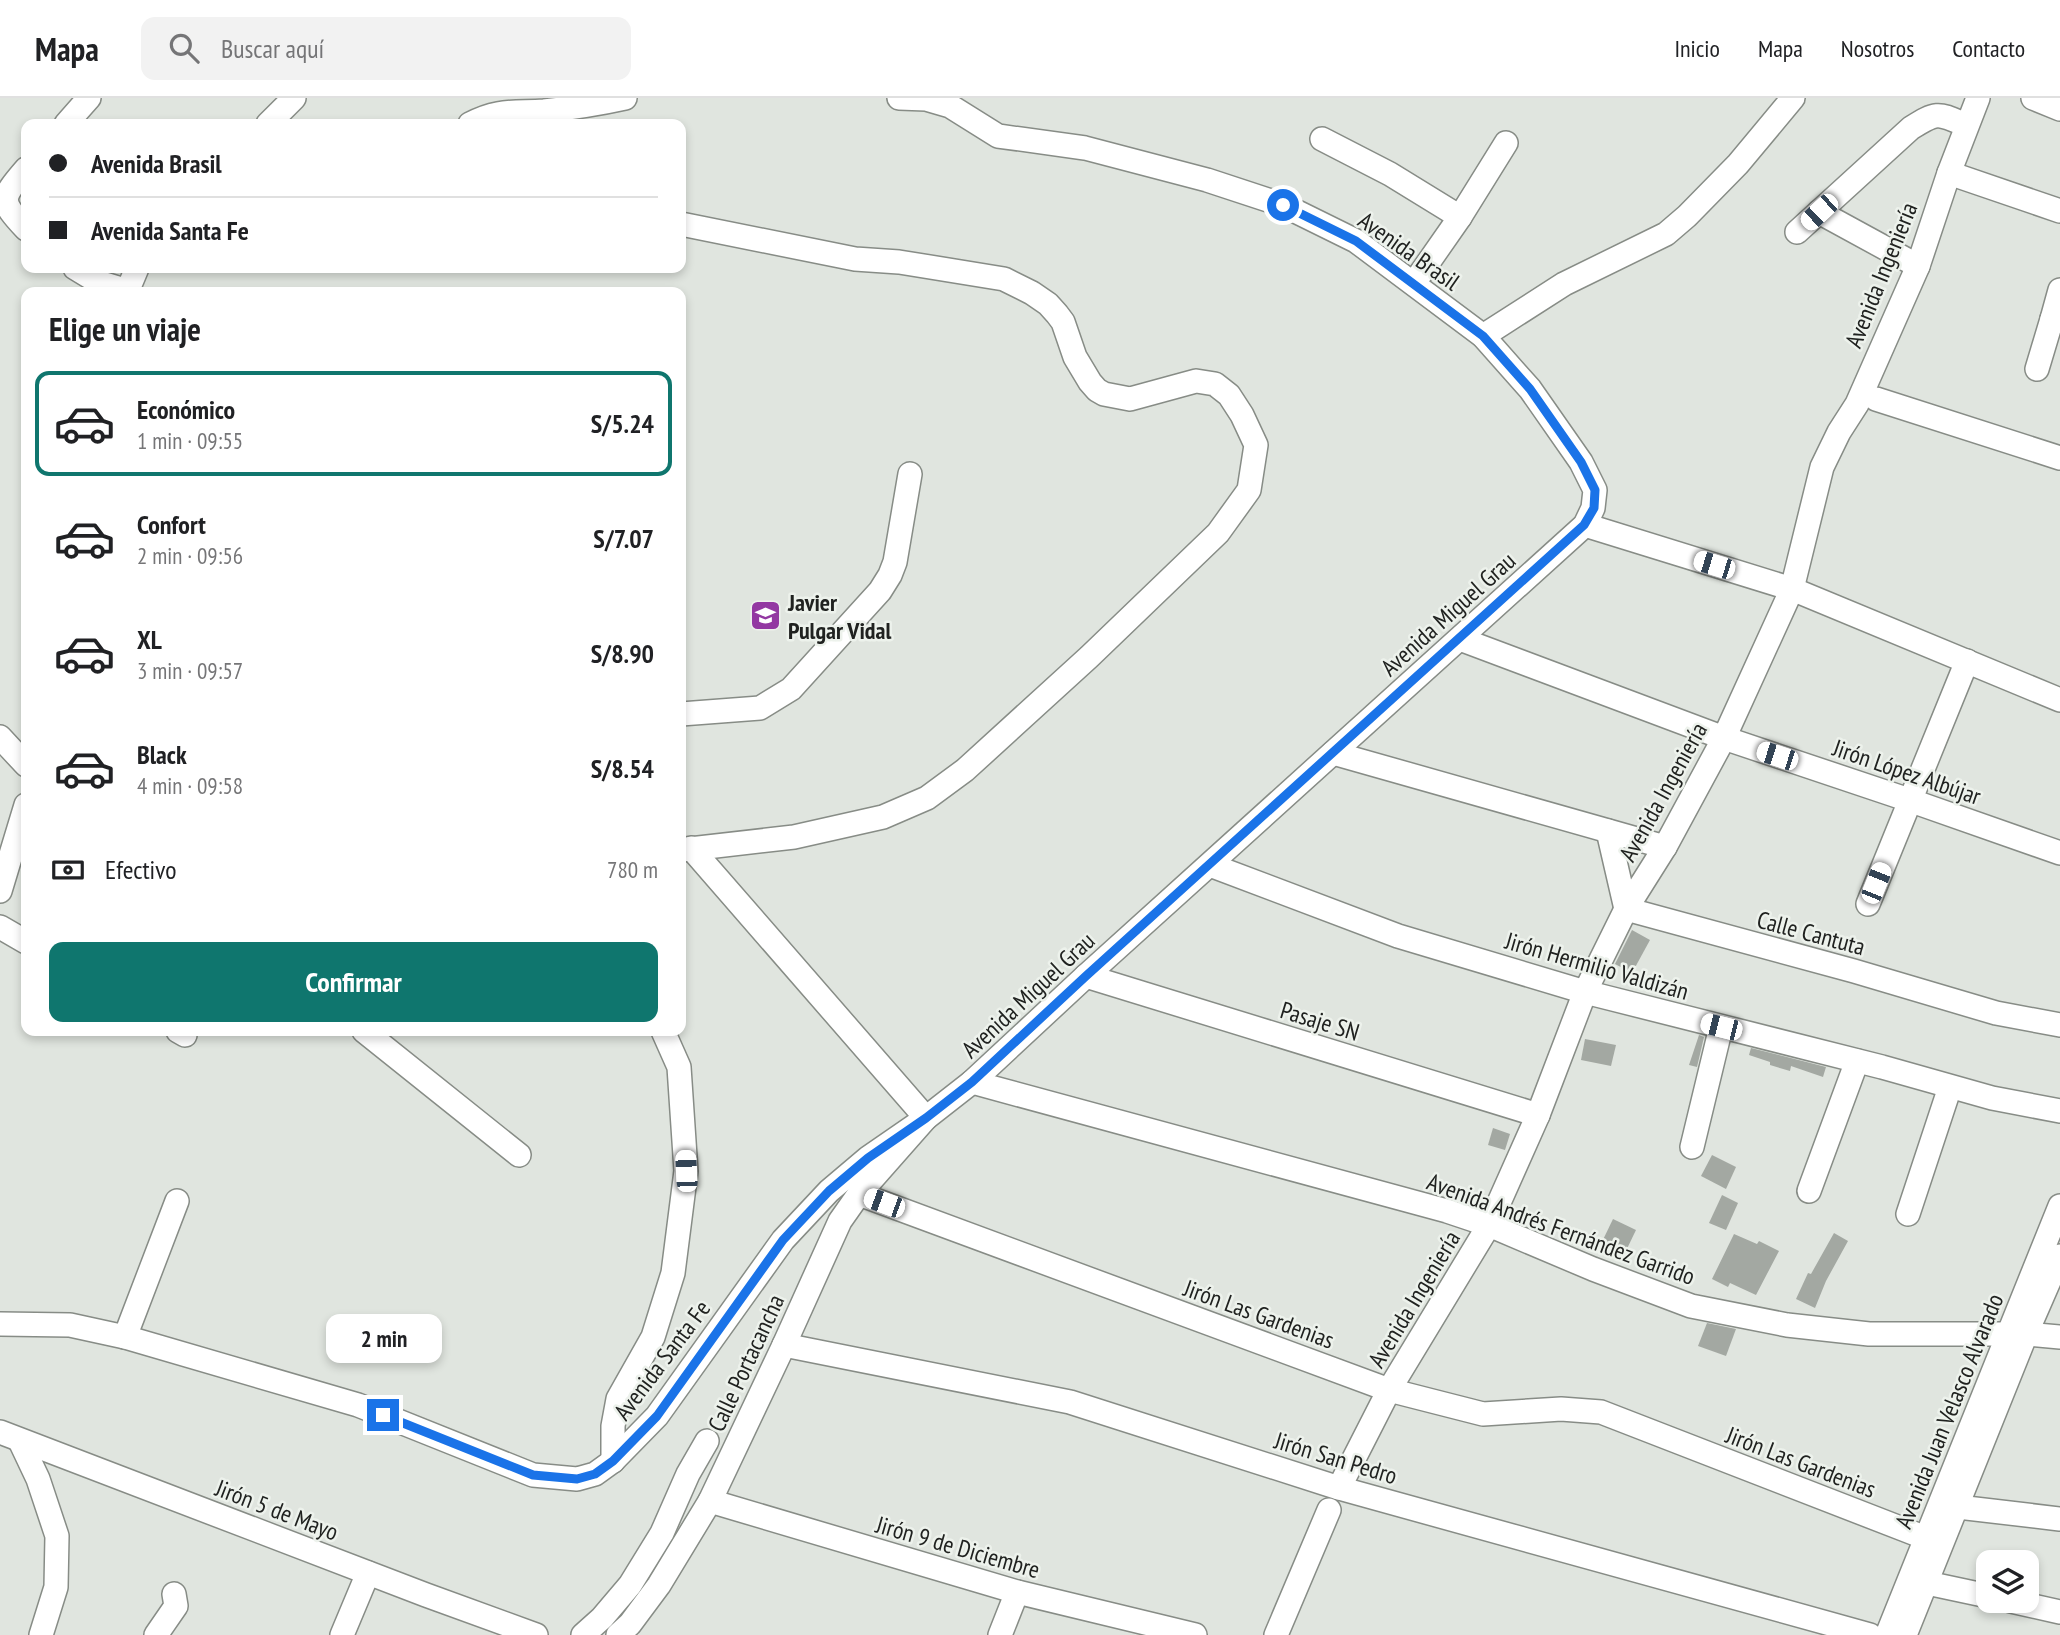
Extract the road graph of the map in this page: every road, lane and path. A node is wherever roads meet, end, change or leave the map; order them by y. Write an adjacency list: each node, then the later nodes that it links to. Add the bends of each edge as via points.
1 (89, 98): 11 (street)
2 (294, 98): 12 (street)
3 (625, 98): 9 (street, via 543,111)
4 (899, 98): 8 (street, Avenida Brasil)
5 (1793, 98): 31 (street, via 1738,164 1666,234 1564,284)
6 (1978, 98): 14 (street, Avenida Ingeniería)
7 (2033, 98): 10 (street)
8 (926, 99): 27 (street, Avenida Brasil, via 950,106 998,136 1085,148 1283,205 1356,241)
9 (507, 105): 13 (street)
10 (2060, 108)
11 (70, 119)
12 (273, 119)
13 (480, 119)
14 (1966, 125): 17 (street, Avenida Ingeniería); 20 (street, via 1936,114 1927,118)
15 (1322, 139): 21 (street)
16 (1506, 143): 21 (street)
17 (1949, 173): 19 (street); 25 (street, Avenida Ingeniería)
18 (21, 175): 22 (street, via 7,192 4,207)
19 (2060, 211)
20 (1819, 212): 24 (street); 25 (street)
21 (1460, 217): 27 (street)
22 (21, 225)
23 (686, 225): 50 (street, via 855,259 1004,279 1032,293 1057,314 1075,357 1097,390 1130,400 1196,381 1214,384 1229,395 1256,445 1249,490 1218,533 965,770 927,798 883,817 794,837)
24 (1797, 232)
25 (1918, 266): 37 (street, Avenida Ingeniería, via 1857,404 1822,467)
26 (83, 273): 28 (street)
27 (1414, 284): 31 (street, Avenida Brasil)
28 (112, 287)
29 (2060, 290): 30 (street)
30 (2056, 320): 32 (street)
31 (1483, 336): 36 (street, Avenida Brasil, via 1530,389 1581,462 1595,490 1594,508)
32 (2037, 369)
33 (1876, 399): 34 (street)
34 (2060, 458)
35 (910, 474): 41 (street, via 890,575 791,689 760,708)
36 (1584, 525): 37 (street); 38 (street, Avenida Miguel Grau)
37 (1792, 589): 39 (street); 43 (street, Avenida Ingeniería)
38 (1461, 639): 43 (street, Jirón López Albújar); 44 (street, Avenida Miguel Grau)
39 (1967, 661): 40 (street); 46 (street)
40 (2060, 700)
41 (686, 714)
42 (0, 737): 45 (street)
43 (1724, 738): 46 (street, Jirón López Albújar); 49 (street, Avenida Ingeniería)
44 (1333, 753): 48 (street); 52 (street, Avenida Miguel Grau)
45 (21, 760)
46 (1909, 800): 51 (street, Jirón López Albújar); 54 (street)
47 (21, 822): 53 (street)
48 (1608, 831): 49 (street); 55 (street)
49 (1665, 847): 55 (street, Avenida Ingeniería)
50 (686, 849): 69 (street)
51 (2060, 853)
52 (1210, 864): 58 (street, Avenida Miguel Grau); 59 (street, Jirón Hermilio Valdizán, via 1398,936)
53 (0, 891)
54 (1868, 904)
55 (1626, 909): 59 (street, Avenida Ingeniería); 60 (street, Calle Cantuta, via 1997,1013)
56 (0, 927): 57 (street)
57 (21, 939)
58 (1086, 976): 65 (street, Avenida Miguel Grau); 68 (street, Pasaje SN)
59 (1585, 992): 61 (street, Jirón Hermilio Valdizán); 68 (street, Avenida Ingeniería)
60 (2060, 1025)
61 (1721, 1027): 64 (street, Jirón Hermilio Valdizán); 70 (street)
62 (370, 1036): 71 (street)
63 (665, 1036): 87 (street, via 680,1067 686,1171 673,1273 653,1337 618,1399)
64 (1857, 1061): 66 (street, Jirón Hermilio Valdizán); 72 (street)
65 (972, 1082): 69 (street, Avenida Santa Fe); 77 (street, Avenida Andrés Fernández Garrido)
66 (1950, 1087): 67 (street, Jirón Hermilio Valdizán); 76 (street)
67 (2060, 1111)
68 (1538, 1115): 77 (street, Avenida Ingeniería)
69 (926, 1118): 73 (street, Calle Portacancha); 87 (street, Avenida Santa Fe, via 829,1191 783,1240 657,1416)
70 (1692, 1147)
71 (519, 1155)
72 (1809, 1191)
73 (859, 1194): 83 (street, Calle Portacancha, via 840,1222); 84 (street, Jirón Las Gardenias)
74 (177, 1201): 81 (street)
75 (2060, 1206): 80 (street, Avenida Juan Velasco Alvarado)
76 (1908, 1214)
77 (1489, 1225): 80 (street, Avenida Andrés Fernández Garrido, via 1691,1306 1787,1325 1869,1334); 84 (street, Avenida Ingeniería)
78 (2060, 1256): 80 (street, Avenida Juan Velasco Alvarado)
79 (0, 1324): 81 (street, Avenida Santa Fe, via 70,1325)
80 (2017, 1334): 82 (street, Avenida Andrés Fernández Garrido); 90 (street, Avenida Juan Velasco Alvarado); 93 (street, Avenida Juan Velasco Alvarado)
81 (125, 1337): 87 (street, Avenida Santa Fe, via 358,1405 533,1475 577,1479 595,1474)
82 (2060, 1337)
83 (784, 1345): 88 (street, Jirón San Pedro, via 1070,1402); 89 (street, Calle Portacancha)
84 (1389, 1390): 88 (street, Avenida Ingeniería); 93 (street, Jirón Las Gardenias, via 1483,1414 1561,1409 1601,1412)
85 (10, 1436): 94 (street, Jirón 5 de Mayo); 101 (street, via 38,1479 57,1536 56,1587)
86 (707, 1441): 105 (street, via 662,1533 630,1585)
87 (613, 1461)
88 (1339, 1488): 110 (street, Jirón San Pedro)
89 (710, 1502): 96 (street, Jirón 9 de Diciembre); 106 (street, Calle Portacancha, via 659,1585)
90 (1958, 1507): 92 (street); 95 (street, Avenida Juan Velasco Alvarado)
91 (1329, 1510): 109 (street)
92 (2060, 1519)
93 (1926, 1538): 111 (street, Avenida Juan Velasco Alvarado)
94 (368, 1573): 103 (street); 104 (street, Jirón 5 de Mayo)
95 (1927, 1583): 97 (street); 112 (street, Avenida Juan Velasco Alvarado)
96 (1017, 1592): 107 (street); 108 (street, Jirón 9 de Diciembre)
97 (1976, 1593)
98 (174, 1594): 102 (street, via 176,1606)
99 (2039, 1607): 100 (street)
100 (2060, 1612)
101 (41, 1635)
102 (156, 1635)
103 (342, 1635)
104 (536, 1635)
105 (583, 1635)
106 (618, 1635)
107 (1000, 1635)
108 (1195, 1635)
109 (1276, 1635)
110 (1870, 1635)
111 (1887, 1635)
112 (1905, 1635)

